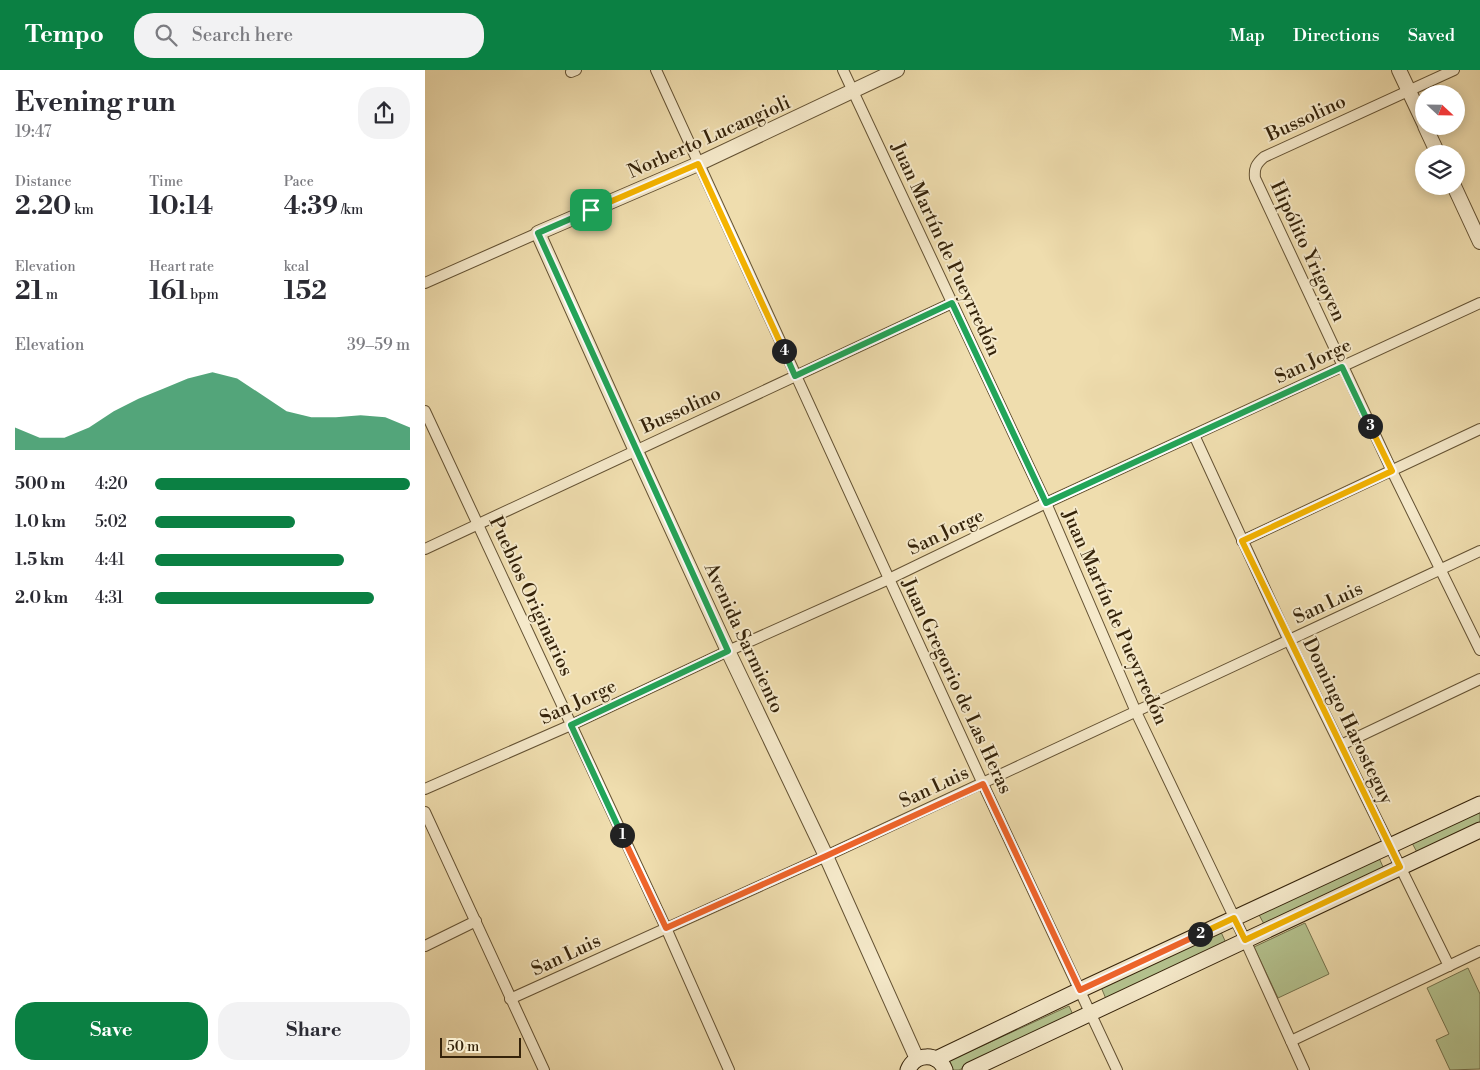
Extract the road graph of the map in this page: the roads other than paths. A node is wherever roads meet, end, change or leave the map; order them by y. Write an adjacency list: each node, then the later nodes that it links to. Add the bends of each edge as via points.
1 (656, 70): 10 (street, Juan Gregorio de Las Heras)
2 (843, 70): 6 (street, Juan Martín de Pueyrredón)
3 (897, 70): 6 (street, Norberto Lucangioli)
4 (1399, 70): 7 (street)
5 (1454, 70): 7 (street, Bussolino)
6 (852, 91): 10 (street, Norberto Lucangioli); 15 (street, Juan Martín de Pueyrredón)
7 (1409, 91): 8 (street); 9 (street, Bussolino)
8 (1415, 104)
9 (1257, 163): 17 (street, Hipólito Yrigoyen, via 1255,178)
10 (698, 164): 12 (street, Norberto Lucangioli); 18 (street, Juan Gregorio de Las Heras)
11 (1458, 195): 13 (street)
12 (538, 233): 14 (street, Norberto Lucangioli); 22 (street, Avenida Sarmiento)
13 (1480, 242)
14 (425, 283)
15 (952, 303): 18 (street, Bussolino); 24 (street, Juan Martín de Pueyrredón)
16 (1480, 303): 17 (street, San Jorge)
17 (1342, 367): 21 (street, San Jorge); 23 (street, Hipólito Yrigoyen)
18 (795, 376): 22 (street, Bussolino); 30 (street, Juan Gregorio de Las Heras)
19 (425, 411): 25 (street, Pueblos Originarios)
20 (1480, 429): 23 (street)
21 (1193, 435): 24 (street, San Jorge); 26 (street, Domingo Harosteguy)
22 (636, 451): 25 (street, Bussolino); 33 (street, Avenida Sarmiento)
23 (1392, 471): 26 (street); 29 (street, Hipólito Yrigoyen)
24 (1046, 503): 30 (street, San Jorge); 35 (street, Juan Martín de Pueyrredón)
25 (479, 524): 27 (street, Bussolino); 36 (street, Pueblos Originarios)
26 (1242, 541): 31 (street, Domingo Harosteguy)
27 (425, 549)
28 (1480, 552): 29 (street, San Luis)
29 (1441, 570): 31 (street, San Luis); 32 (street, Hipólito Yrigoyen)
30 (889, 579): 33 (street, San Jorge); 38 (street, Juan Gregorio de Las Heras)
31 (1289, 640): 35 (street, San Luis); 37 (street, Domingo Harosteguy)
32 (1480, 650)
33 (728, 651): 36 (street, San Jorge); 44 (street, Avenida Sarmiento)
34 (1480, 678): 37 (street)
35 (1136, 712): 38 (street, San Luis); 46 (street, Juan Martín de Pueyrredón)
36 (571, 725): 39 (street, San Jorge); 48 (street, Pueblos Originarios)
37 (1341, 745): 43 (street, Domingo Harosteguy)
38 (983, 784): 44 (street, San Luis); 53 (street, Juan Gregorio de Las Heras)
39 (425, 789)
40 (1480, 804): 43 (main road)
41 (425, 812): 47 (street)
42 (1480, 830): 45 (main road)
43 (1390, 845): 45 (street, Domingo Harosteguy); 46 (main road)
44 (826, 856): 48 (street, San Luis); 57 (street, Avenida Sarmiento)
45 (1400, 867): 49 (main road); 52 (street, Domingo Harosteguy)
46 (1234, 918): 49 (street, Juan Martín de Pueyrredón); 53 (main road)
47 (476, 921): 50 (street); 54 (street)
48 (666, 928): 54 (street, San Luis); 60 (street, Pueblos Originarios)
49 (1245, 940): 55 (main road); 56 (street, Juan Martín de Pueyrredón)
50 (425, 946)
51 (1480, 951): 52 (street)
52 (1449, 966): 56 (street)
53 (1080, 990): 55 (street, Juan Gregorio de Las Heras); 58 (main road)
54 (510, 999): 59 (street)
55 (1090, 1012): 61 (main road); 62 (street, Juan Gregorio de Las Heras)
56 (1291, 1041): 63 (street, Juan Martín de Pueyrredón)
57 (913, 1064): 58 (main road, via 927,1056)
58 (940, 1064)
59 (544, 1070)
60 (729, 1070)
61 (970, 1070)
62 (1117, 1070)
63 (1304, 1070)

